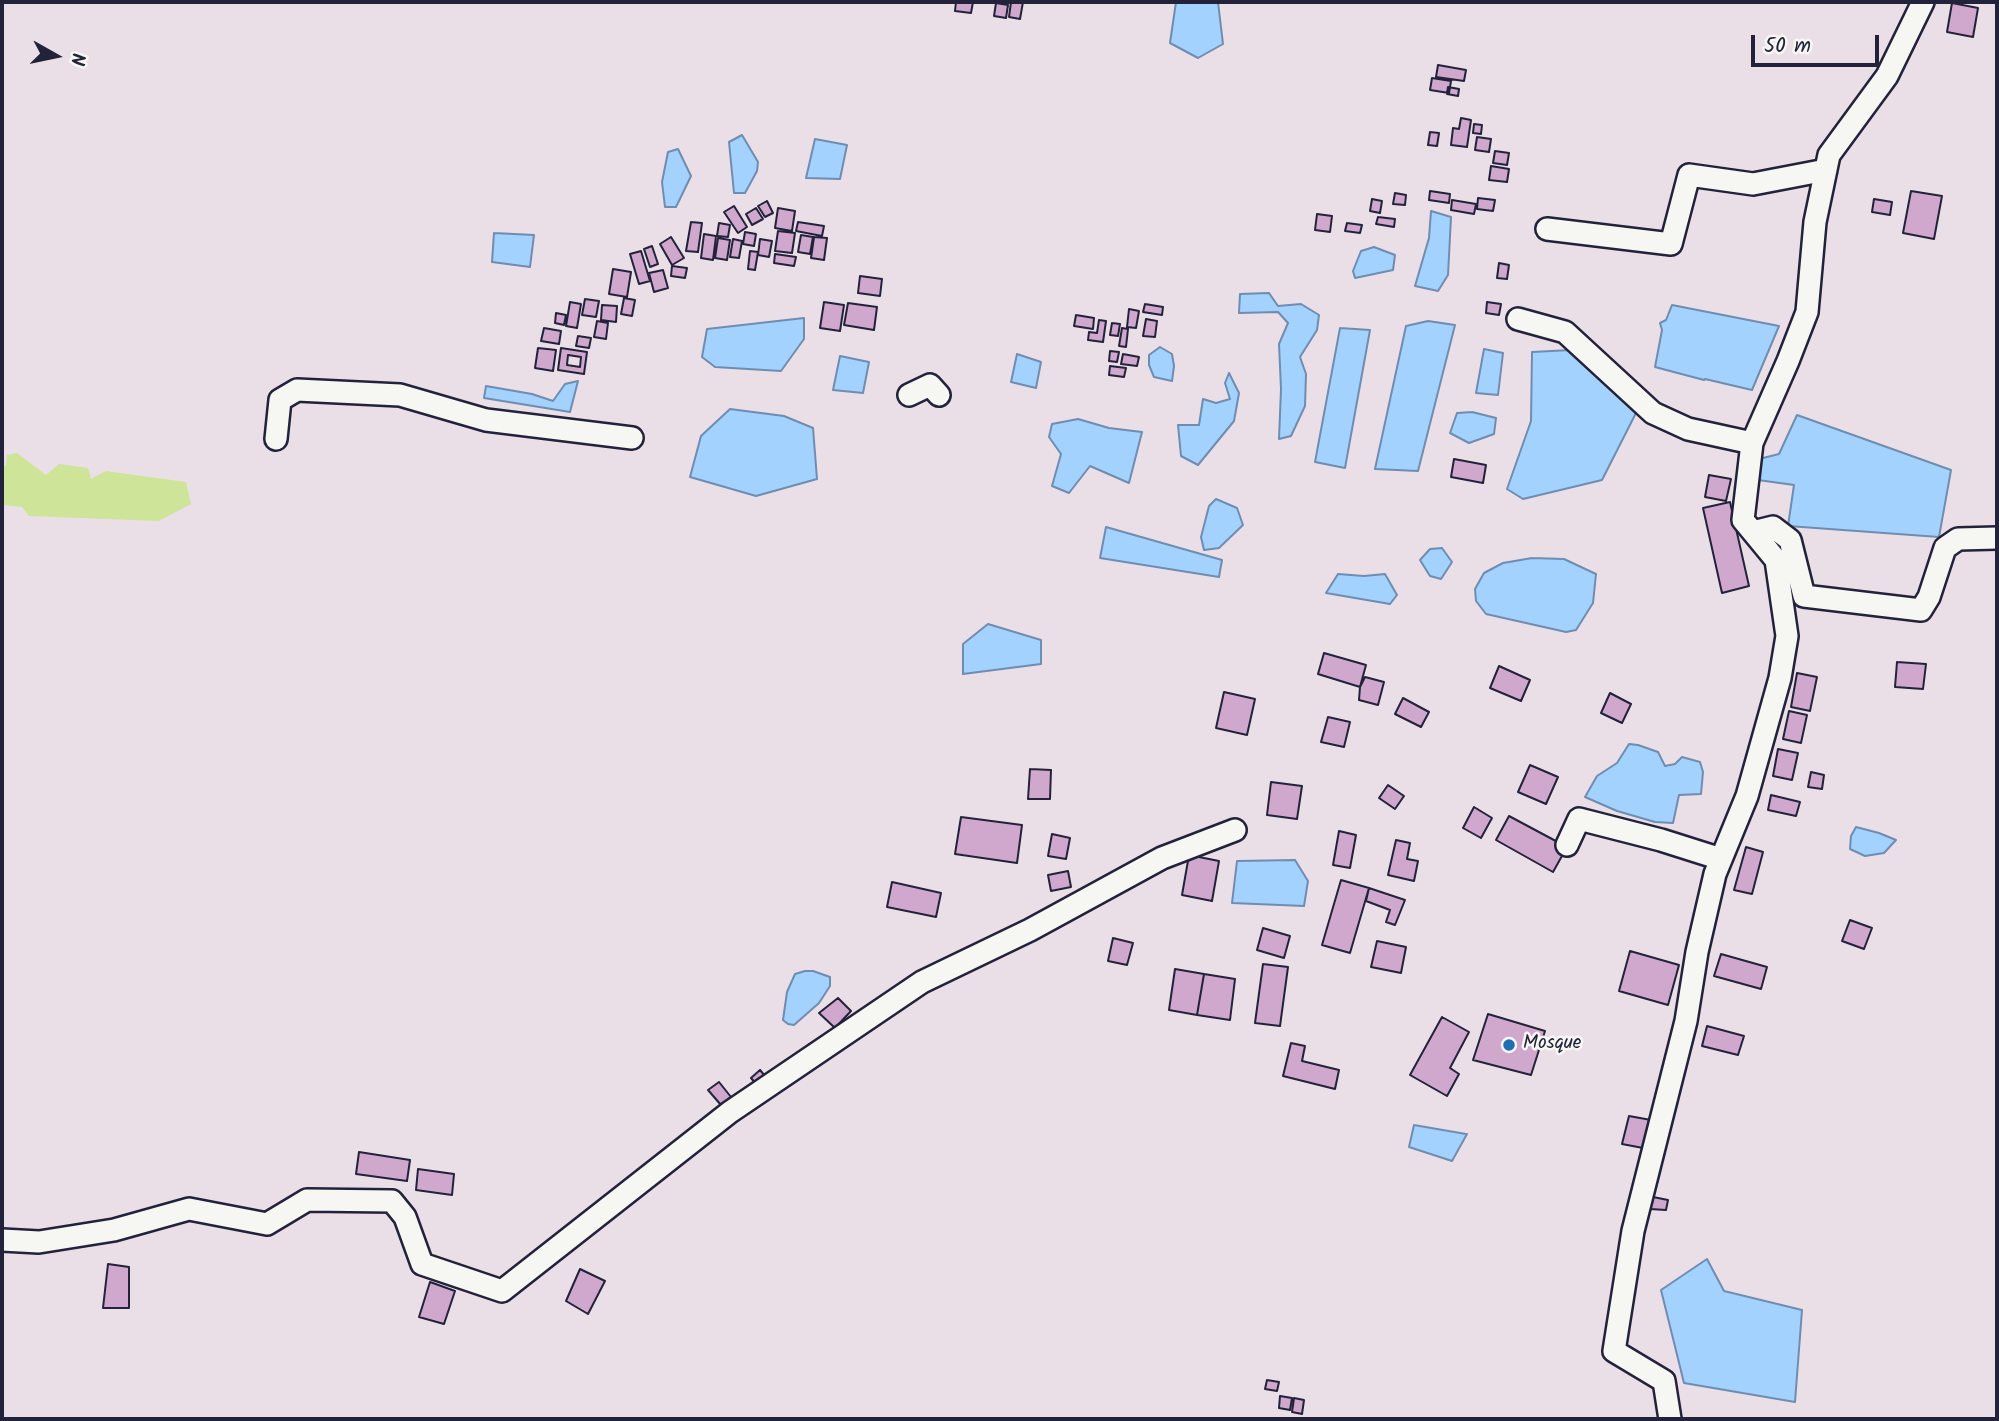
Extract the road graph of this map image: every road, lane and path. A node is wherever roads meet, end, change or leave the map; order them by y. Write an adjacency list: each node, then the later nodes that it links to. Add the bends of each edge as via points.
1 (1923, 2): 2 (street, via 1887,75 1829,155)
2 (1826, 170): 3 (street, via 1753,184 1689,175 1671,244); 9 (street, via 1815,222 1807,312)
3 (1547, 229)
4 (1518, 319): 9 (street, via 1565,332 1653,413 1688,429)
5 (939, 394): 6 (street, via 930,385)
6 (909, 395)
7 (632, 438): 8 (street, via 485,420 401,395 297,390 280,400)
8 (276, 439)
9 (1752, 443): 10 (street, via 1742,520)
10 (1753, 532): 11 (street, via 1773,527 1790,540 1804,596 1921,610 1945,548 1958,539); 14 (street, via 1776,560 1787,636 1747,796)
11 (1997, 538)
12 (1235, 830): 15 (street, via 1162,858 922,982 730,1112 502,1291 422,1264 405,1217 392,1201 307,1200 267,1224 188,1209 114,1230 39,1242)
13 (1567, 845): 14 (street, via 1579,819)
14 (1721, 859): 16 (street, via 1633,1231 1614,1351 1664,1381)
15 (2, 1240)
16 (1670, 1419)

